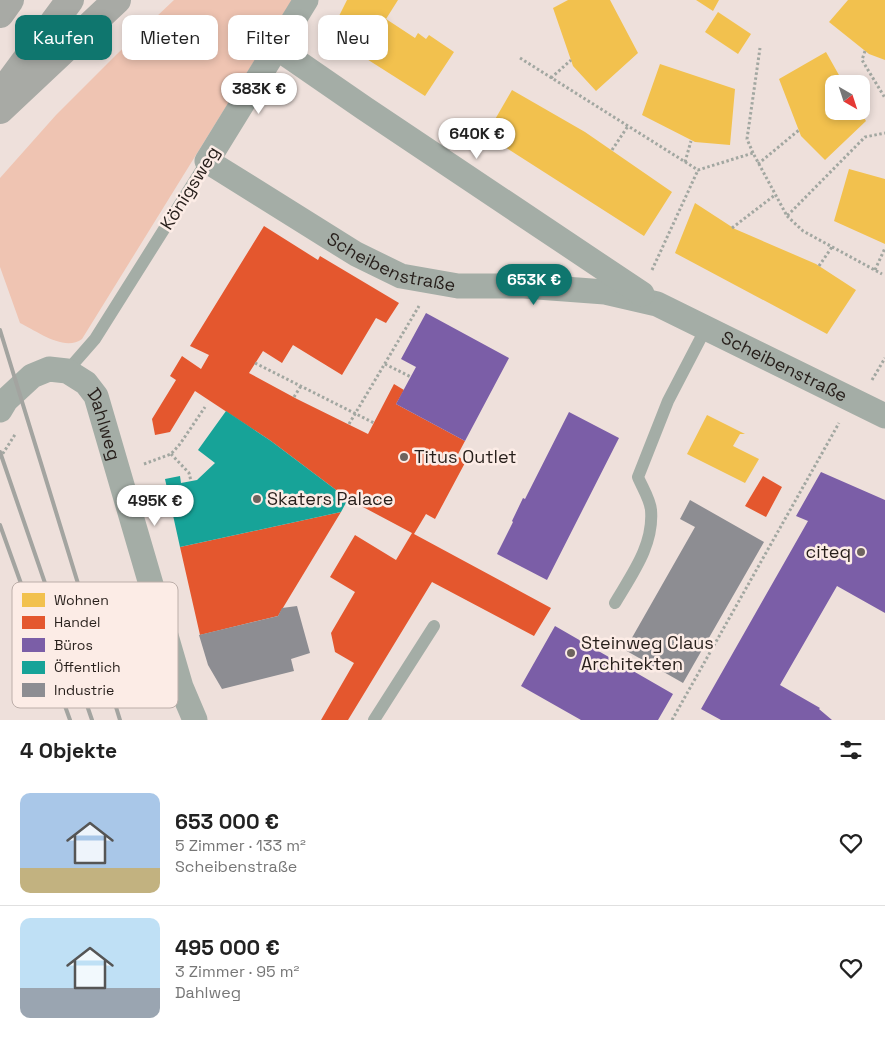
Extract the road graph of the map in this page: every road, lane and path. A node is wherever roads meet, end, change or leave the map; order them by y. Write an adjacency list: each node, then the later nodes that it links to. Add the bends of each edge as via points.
1 (10, 0): 5 (highway)
2 (70, 0): 14 (highway)
3 (117, 0): 16 (highway)
4 (306, 0): 6 (street, Königsweg)
5 (0, 14)
6 (297, 15)
7 (760, 48): 22 (path, via 747,139)
8 (865, 51): 15 (path, via 862,60)
9 (520, 58): 13 (path)
10 (270, 60): 23 (street, Königsweg)
11 (294, 60): 36 (street, Scheibenstraße)
12 (571, 60): 13 (path)
13 (551, 78): 17 (path)
14 (0, 96)
15 (885, 98)
16 (0, 110)
17 (628, 126): 21 (path); 24 (path)
18 (799, 130): 25 (path)
19 (885, 133): 28 (path, via 865,137)
20 (692, 140): 24 (path)
21 (612, 150)
22 (753, 154): 25 (path); 26 (path)
23 (207, 161): 35 (street, Scheibenstraße, via 356,254 401,276); 40 (lane, Königsweg, via 95,339)
24 (685, 162): 26 (path)
25 (758, 164): 27 (path)
26 (698, 170): 36 (path)
27 (775, 195): 28 (path); 29 (path)
28 (787, 216): 30 (path, via 803,231)
29 (732, 228)
30 (832, 247): 32 (path); 33 (path)
31 (885, 248): 33 (path)
32 (819, 266)
33 (874, 270): 34 (path)
34 (882, 274)
35 (430, 281): 36 (street, Scheibenstraße, via 458,286 524,286 605,292); 39 (path)
36 (649, 299): 37 (street, Scheibenstraße)
37 (706, 328): 44 (street, Scheibenstraße); 55 (lane, via 668,401 638,477 651,508 651,532 644,553)
38 (255, 363): 42 (path)
39 (385, 364): 41 (path); 47 (path)
40 (67, 371): 46 (street, via 48,369 32,376); 52 (street, Dahlweg, via 86,383 96,396)
41 (411, 377)
42 (301, 386): 43 (path); 47 (path)
43 (294, 398)
44 (851, 400): 48 (street, Scheibenstraße); 60 (path)
45 (205, 407): 51 (path)
46 (0, 410)
47 (356, 413): 49 (path); 50 (path)
48 (885, 416)
49 (374, 422)
50 (350, 424)
51 (172, 454): 52 (path); 53 (path, via 189,473)
52 (118, 473): 54 (street, Dahlweg)
53 (191, 481)
54 (150, 582)
55 (615, 603)
56 (434, 626): 59 (lane)
57 (178, 677): 58 (street, Dahlweg)
58 (195, 720)
59 (374, 720)
60 (672, 720)

